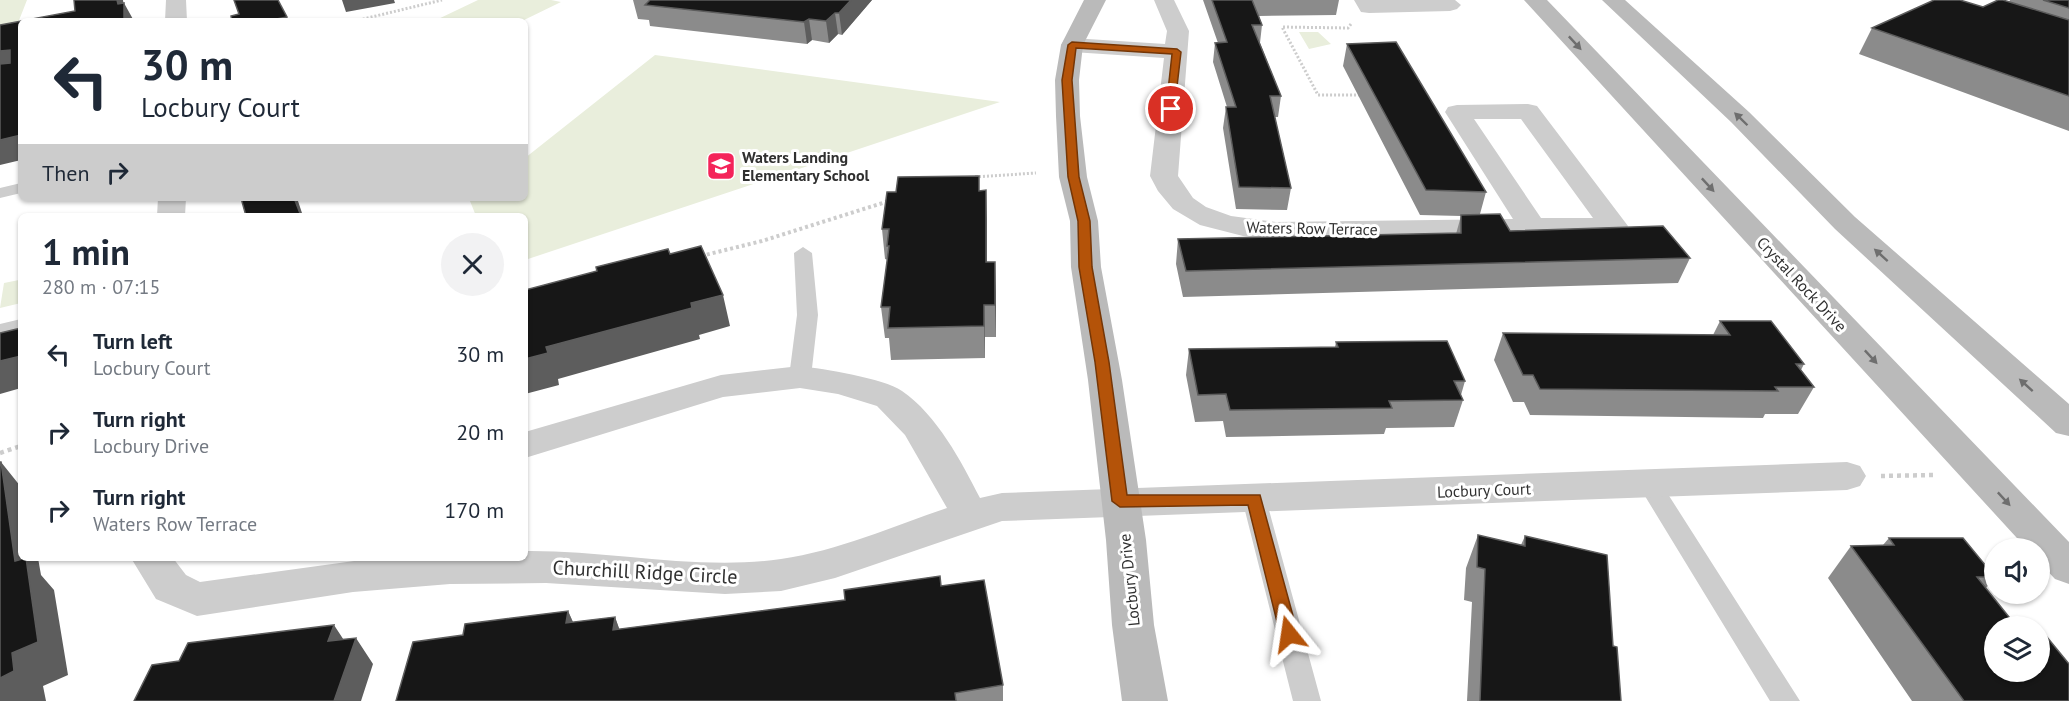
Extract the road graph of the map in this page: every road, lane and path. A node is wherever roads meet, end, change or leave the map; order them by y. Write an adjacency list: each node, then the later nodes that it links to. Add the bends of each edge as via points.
1 (176, 0): 9 (street)
2 (442, 0): 10 (path)
3 (1095, 0): 12 (main road, Locbury Drive)
4 (1164, 0): 13 (street, Waters Row Terrace, via 1178,31)
5 (1365, 0): 6 (street, via 1369,7 1450,5)
6 (1447, 0)
7 (1535, 0): 37 (main road, Crystal Rock Drive, one-way to 37)
8 (1613, 0): 26 (main road, one-way to 8, via 1845,223 1740,117)
9 (176, 18)
10 (367, 18)
11 (1353, 21): 14 (path, via 1348,28 1282,27 1292,54 1318,95)
12 (1072, 45): 13 (street); 34 (main road, Locbury Drive, via 1067,80 1073,177 1084,221 1086,267)
13 (1177, 52): 20 (street, Waters Row Terrace, via 1164,176 1170,192 1208,219 1276,231)
14 (1365, 94)
15 (1036, 173): 16 (path)
16 (970, 178)
17 (18, 189): 18 (lane)
18 (0, 193)
19 (894, 200): 22 (path)
20 (1533, 228): 20 (street, Waters Row Terrace, via 1614,226 1528,111 1457,112)
21 (803, 253): 25 (lane, via 809,281 809,321)
22 (697, 257)
23 (18, 327): 24 (lane)
24 (0, 331)
25 (800, 377): 27 (street, via 721,386); 35 (street, via 841,383 889,398 918,426)
26 (2069, 424)
27 (528, 444)
28 (18, 447): 29 (path)
29 (0, 453)
30 (1944, 475): 31 (path)
31 (1847, 476): 32 (street, Locbury Court)
32 (1649, 483): 33 (street, Locbury Court); 40 (lane)
33 (1254, 499): 34 (street, Locbury Court); 39 (lane)
34 (1120, 501): 35 (street, Churchill Ridge Circle, via 1002,507); 38 (main road, Locbury Drive)
35 (970, 515): 36 (street, Churchill Ridge Circle, via 836,562 780,574 725,579 546,567 450,568 353,576 197,599 171,587)
36 (153, 561)
37 (2069, 568)
38 (1145, 701)
39 (1307, 701)
40 (1786, 701)

